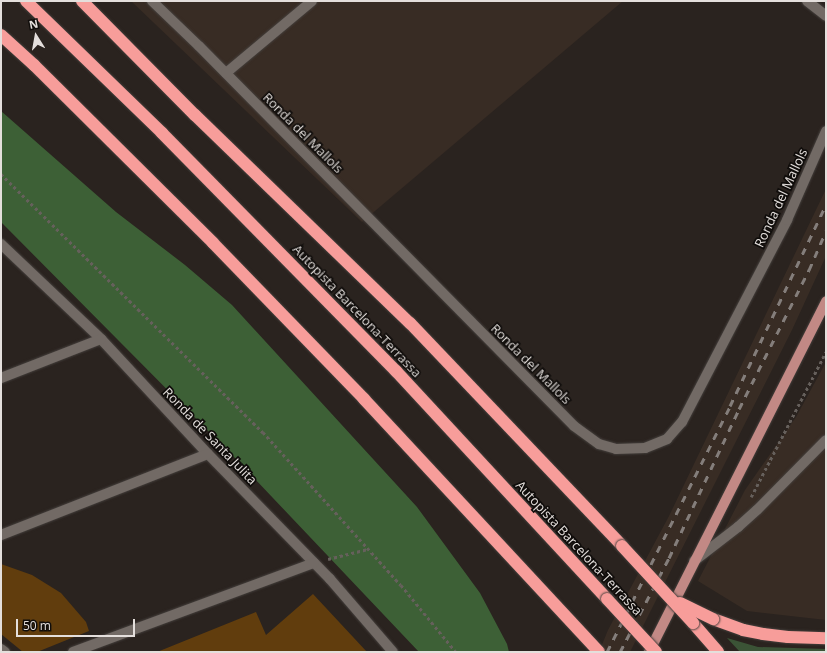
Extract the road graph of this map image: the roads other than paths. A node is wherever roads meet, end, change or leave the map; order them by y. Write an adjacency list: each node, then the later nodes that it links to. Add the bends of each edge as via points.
1 (26, 1): 27 (highway, Autopista Barcelona-Terrassa, bridge, via 162,133 396,371)
2 (82, 1): 19 (highway, bridge, via 195,115 410,323)
3 (152, 1): 8 (street, Ronda del Mallols)
4 (312, 1): 8 (street)
5 (807, 1): 6 (street)
6 (826, 16)
7 (1, 35): 25 (highway, via 213,243 364,399)
8 (226, 73): 9 (street, Ronda del Mallols, via 574,426 599,444 616,449 646,448 667,439 682,422 788,220)
9 (826, 130)
10 (1, 244): 12 (street, Ronda de Santa Julita)
11 (826, 301): 18 (main road)
12 (101, 340): 13 (street); 15 (street, Ronda de Santa Julita)
13 (1, 378)
14 (826, 440): 18 (street, via 738,528)
15 (208, 454): 16 (street); 17 (street, Ronda de Santa Julita)
16 (1, 535)
17 (314, 562): 23 (street); 24 (street, Ronda de Santa Julita)
18 (693, 563): 26 (main road)
19 (671, 598): 20 (highway, bridge, via 692,610 743,630 788,637); 28 (highway, bridge)
20 (826, 638)
21 (1, 649): 22 (street)
22 (4, 652)
23 (73, 652)
24 (394, 652)
25 (599, 652)
26 (649, 652)
27 (656, 652)
28 (718, 652)

